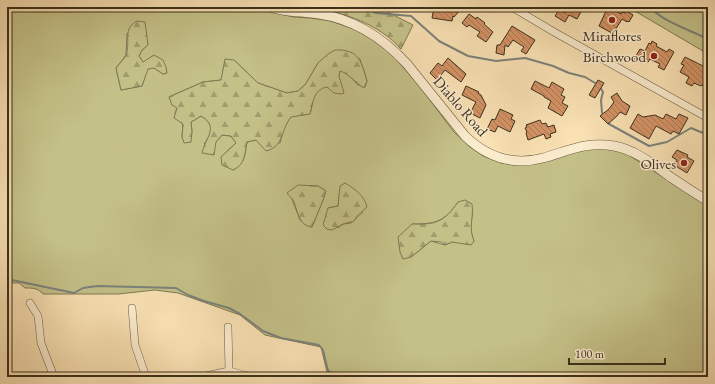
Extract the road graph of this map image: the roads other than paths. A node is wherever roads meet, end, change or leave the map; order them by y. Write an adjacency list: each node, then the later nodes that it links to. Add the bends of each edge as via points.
1 (270, 7): 4 (street, Diablo Road, via 287,12 318,14 341,19 378,37 397,52 465,136 488,154 510,160 529,160 584,146 616,146 641,156)
2 (512, 7): 3 (street)
3 (708, 118)
4 (708, 201)
5 (30, 303): 9 (street, via 38,316 41,343)
6 (132, 308): 10 (street, via 135,345)
7 (228, 327): 8 (street)
8 (229, 371): 11 (street); 12 (street)
9 (54, 377)
10 (146, 377)
11 (201, 377)
12 (252, 377)

